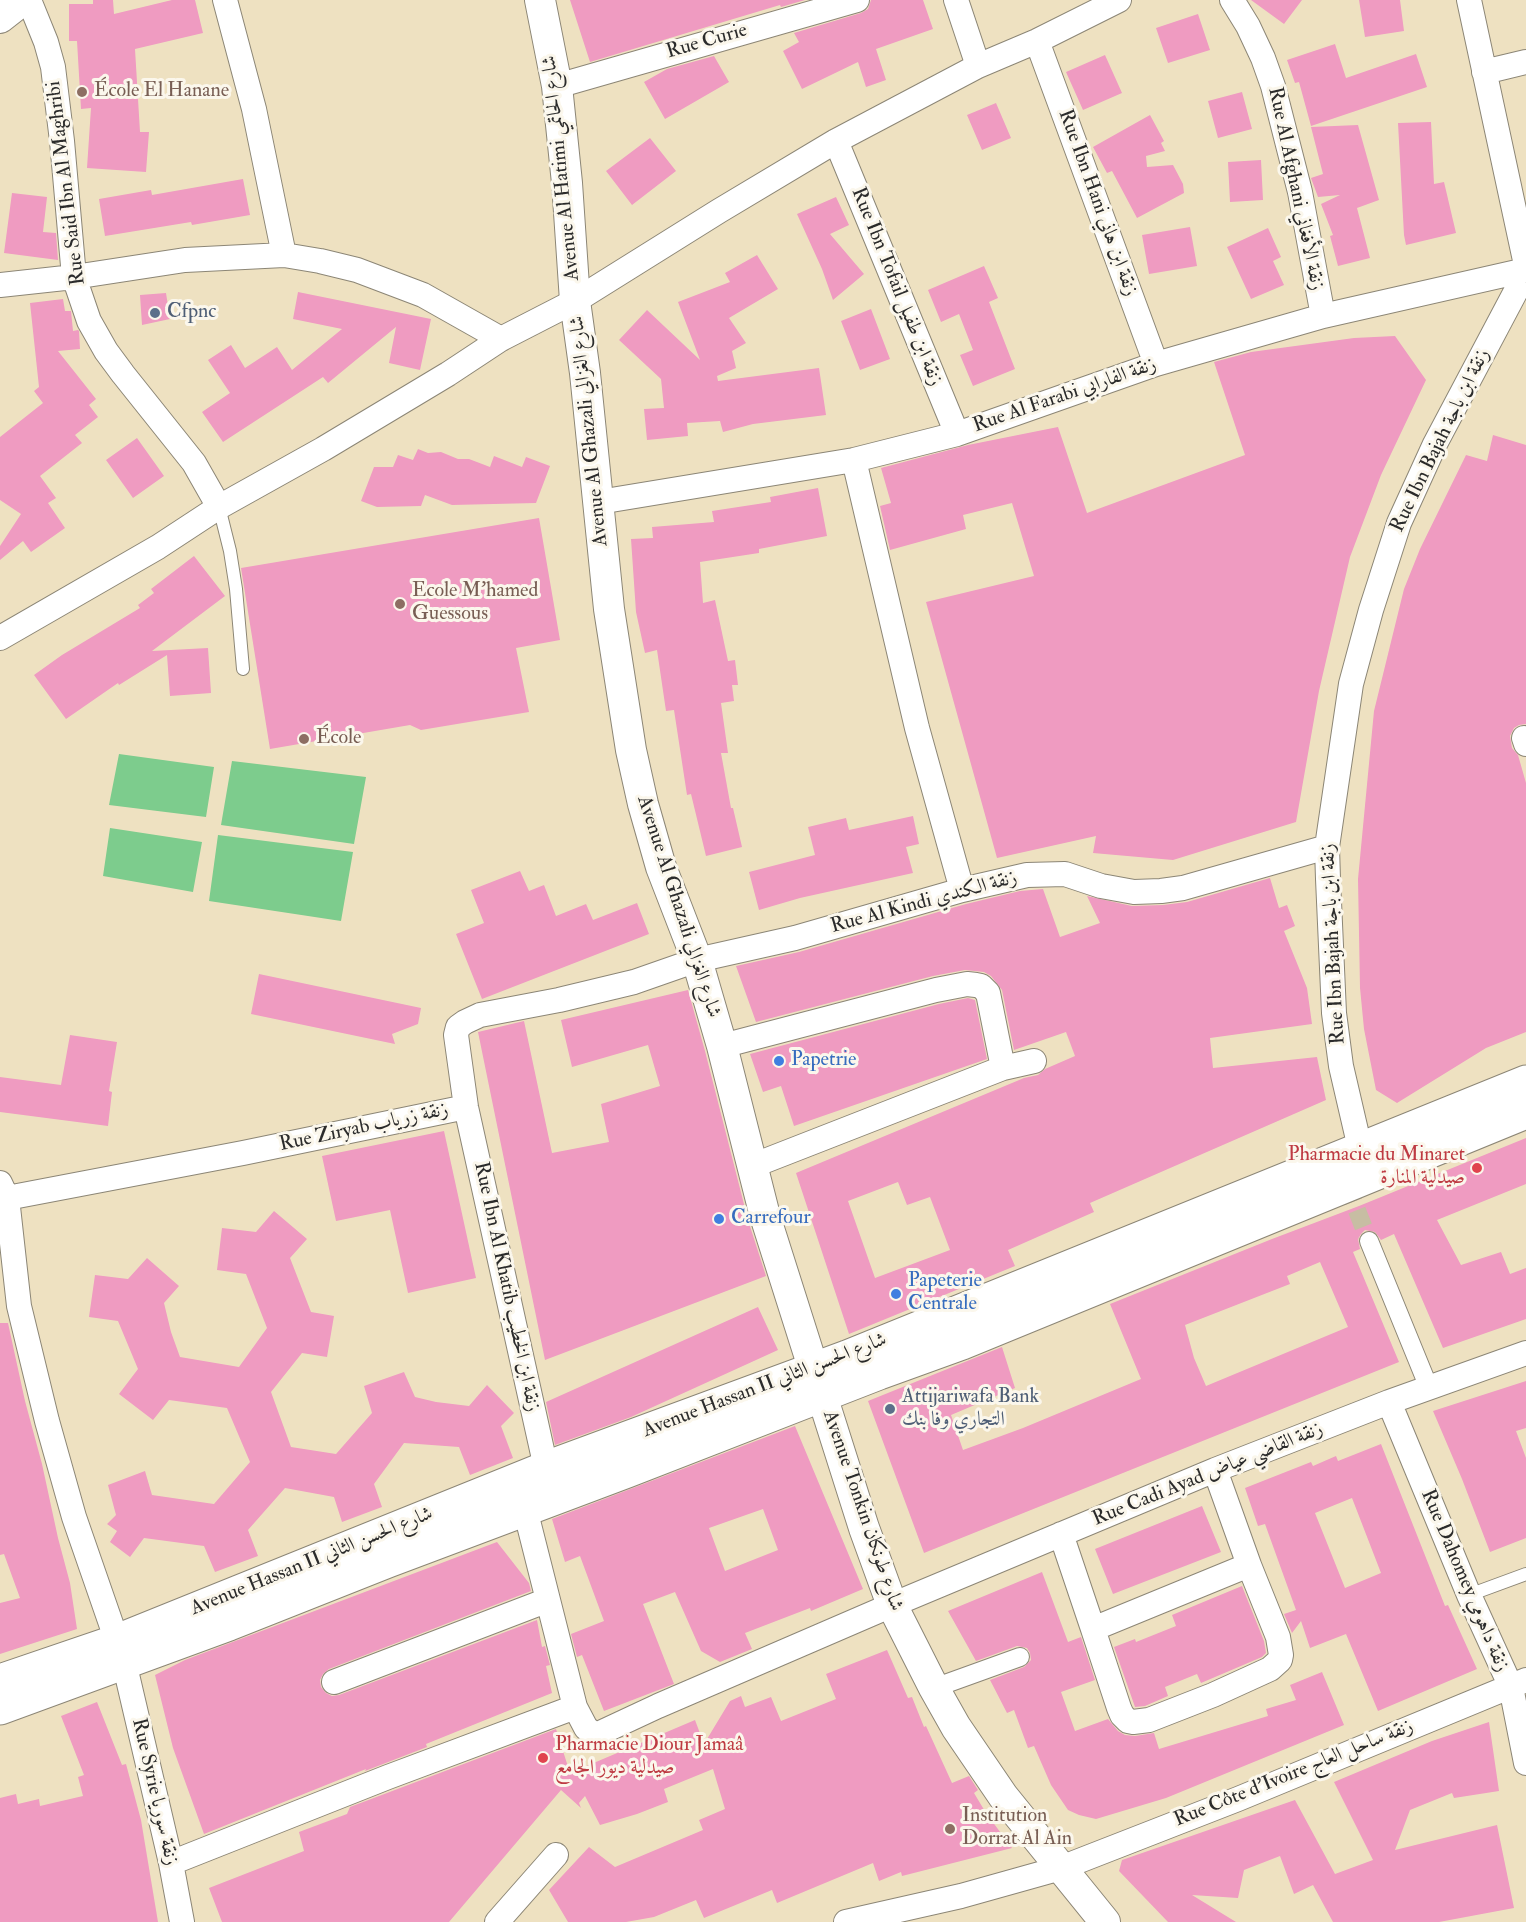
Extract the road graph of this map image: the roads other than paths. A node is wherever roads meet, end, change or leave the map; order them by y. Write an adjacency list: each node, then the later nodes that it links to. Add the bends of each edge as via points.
1 (23, 0): 10 (street)
2 (29, 0): 20 (street, Rue Said Ibn Al Maghribi, via 53,68)
3 (225, 0): 17 (street, via 254,109)
4 (540, 0): 15 (street, Avenue Al Hatimi شارع الحاتمي)
5 (857, 0): 15 (street, Rue Curie)
6 (956, 0): 13 (street)
7 (1119, 0): 11 (street)
8 (1232, 0): 23 (street, Rue Al Afghani زنقة الأفغاني, via 1248,26 1273,86 1300,192)
9 (1469, 0): 14 (street)
10 (0, 18)
11 (1037, 41): 13 (street); 25 (street, Rue Ibn Hani زنقة ابن هاني)
12 (1526, 62): 14 (street)
13 (978, 66): 16 (street)
14 (1484, 72): 18 (street)
15 (557, 86): 22 (street, Avenue Al Hatimi شارع الحاتمي)
16 (836, 141): 22 (street); 26 (street, Rue Ibn Tofail زنقة ابن طفيل)
17 (284, 255): 20 (street, via 185,260); 24 (street, via 357,270 423,295)
18 (1526, 265)
19 (1526, 271): 23 (street, Rue Al Farabi زنقة الفارابي); 32 (street, Rue Ibn Bajah زنقة ابن باجة, via 1435,444 1399,524 1351,684)
20 (74, 277): 21 (street); 29 (street, Rue Said Ibn Al Maghribi, via 89,321 106,351 189,455)
21 (0, 285)
22 (575, 301): 24 (street); 28 (street, Avenue Al Ghazali شارع الغزالي)
23 (1323, 316): 25 (street, Rue Al Farabi زنقة الفارابي)
24 (501, 339): 29 (street, via 323,449)
25 (1156, 364): 26 (street, Rue Al Farabi زنقة الفارابي)
26 (957, 434): 27 (street, Rue Al Farabi زنقة الفارابي)
27 (854, 460): 28 (street, Rue Al Farabi زنقة الفارابي); 33 (street, via 917,728)
28 (598, 502): 34 (street, Avenue Al Ghazali شارع الغزالي, via 609,609 631,750 661,867)
29 (219, 507): 30 (street, via 158,547); 31 (lane, via 236,589)
30 (0, 638)
31 (243, 669)
32 (1327, 847): 33 (street, Rue Al Kindi زنقة الكندي, via 1161,891 1134,892 1065,874 1027,875); 41 (street, Rue Ibn Bajah زنقة ابن باجة, via 1334,1014 1341,1066)
33 (962, 890): 34 (street, Rue Al Kindi زنقة الكندي, via 795,938)
34 (697, 960): 35 (street, Avenue Al Ghazali شارع الغزالي); 39 (street, Rue Ziryab زنقة زرياب, via 634,982 480,1015 465,1022 456,1035)
35 (722, 1046): 37 (street, via 967,984 981,986 988,993); 42 (street, Avenue Al Ghazali شارع الغزالي)
36 (1034, 1061): 37 (street)
37 (1003, 1068): 42 (street)
38 (1526, 1082): 41 (main road, Avenue Hassan II شارع الحسن الثاني)
39 (466, 1107): 43 (street, Rue Ziryab زنقة زرياب, via 243,1153); 49 (street, Rue Ibn Al Khatib زنقة ابن الخطيب)
40 (1526, 1112): 46 (main road, Avenue Hassan II شارع الحسن الثاني, via 972,1339)
41 (1360, 1148): 46 (main road, Avenue Hassan II شارع الحسن الثاني)
42 (752, 1166): 46 (street, Avenue Al Ghazali شارع الغزالي)
43 (4, 1190): 59 (street, Rue Syrie زنقة سوريا, via 19,1306 44,1409 74,1517)
44 (1369, 1241): 47 (street)
45 (1526, 1353): 47 (street, Rue Cadi Ayad زنقة القاضي عياض)
46 (819, 1382): 49 (main road, Avenue Hassan II شارع الحسن الثاني); 51 (main road, Avenue Hassan II شارع الحسن الثاني); 57 (street, Avenue Tonkin شارع طونكان)
47 (1429, 1388): 48 (street, Rue Cadi Ayad زنقة القاضي عياض)
48 (1389, 1402): 50 (street, Rue Cadi Ayad زنقة القاضي عياض); 55 (street, Rue Dahomey زنقة داهومي)
49 (546, 1468): 59 (main road, Avenue Hassan II شارع الحسن الثاني)
50 (1215, 1470): 52 (street, Rue Cadi Ayad زنقة القاضي عياض); 53 (street)
51 (525, 1509): 56 (street, Rue Cadi Ayad زنقة القاضي عياض); 59 (main road, Avenue Hassan II شارع الحسن الثاني)
52 (1061, 1534): 57 (street, Rue Cadi Ayad زنقة القاضي عياض); 58 (street)
53 (1249, 1565): 58 (street); 58 (street, via 1278,1637 1280,1660 1270,1669 1213,1695 1149,1720 1128,1721 1119,1708)
54 (1526, 1574): 55 (lane)
55 (1469, 1595): 63 (street, Rue Dahomey زنقة داهومي)
56 (548, 1600): 62 (street); 65 (street, Rue Cadi Ayad زنقة القاضي عياض)
57 (892, 1605): 64 (street, Avenue Tonkin شارع طونكان); 65 (street, Rue Cadi Ayad زنقة القاضي عياض, via 601,1734 590,1732)
58 (1093, 1629)
59 (121, 1652): 61 (main road, Avenue Hassan II شارع الحسن الثاني); 66 (main road, Avenue Hassan II شارع الحسن الثاني); 69 (street, Rue Syrie زنقة سوريا)
60 (1020, 1657): 64 (street)
61 (0, 1681)
62 (334, 1682)
63 (1518, 1683): 67 (street, Rue Dahomey زنقة داهومي); 70 (street, Rue Côte d'Ivoire زنقة ساحل العاج)
64 (934, 1688): 70 (street, Avenue Tonkin شارع طونكان, via 1003,1796)
65 (575, 1707): 69 (street)
66 (0, 1708)
67 (1526, 1763)
68 (556, 1856): 72 (street)
69 (171, 1863): 71 (street, Rue Syrie زنقة سوريا)
70 (1061, 1868): 73 (street, Rue Côte d'Ivoire زنقة ساحل العاج, via 962,1896); 74 (street, Avenue Tonkin شارع طونكان)
71 (182, 1922)
72 (497, 1922)
73 (846, 1922)
74 (1105, 1922)

